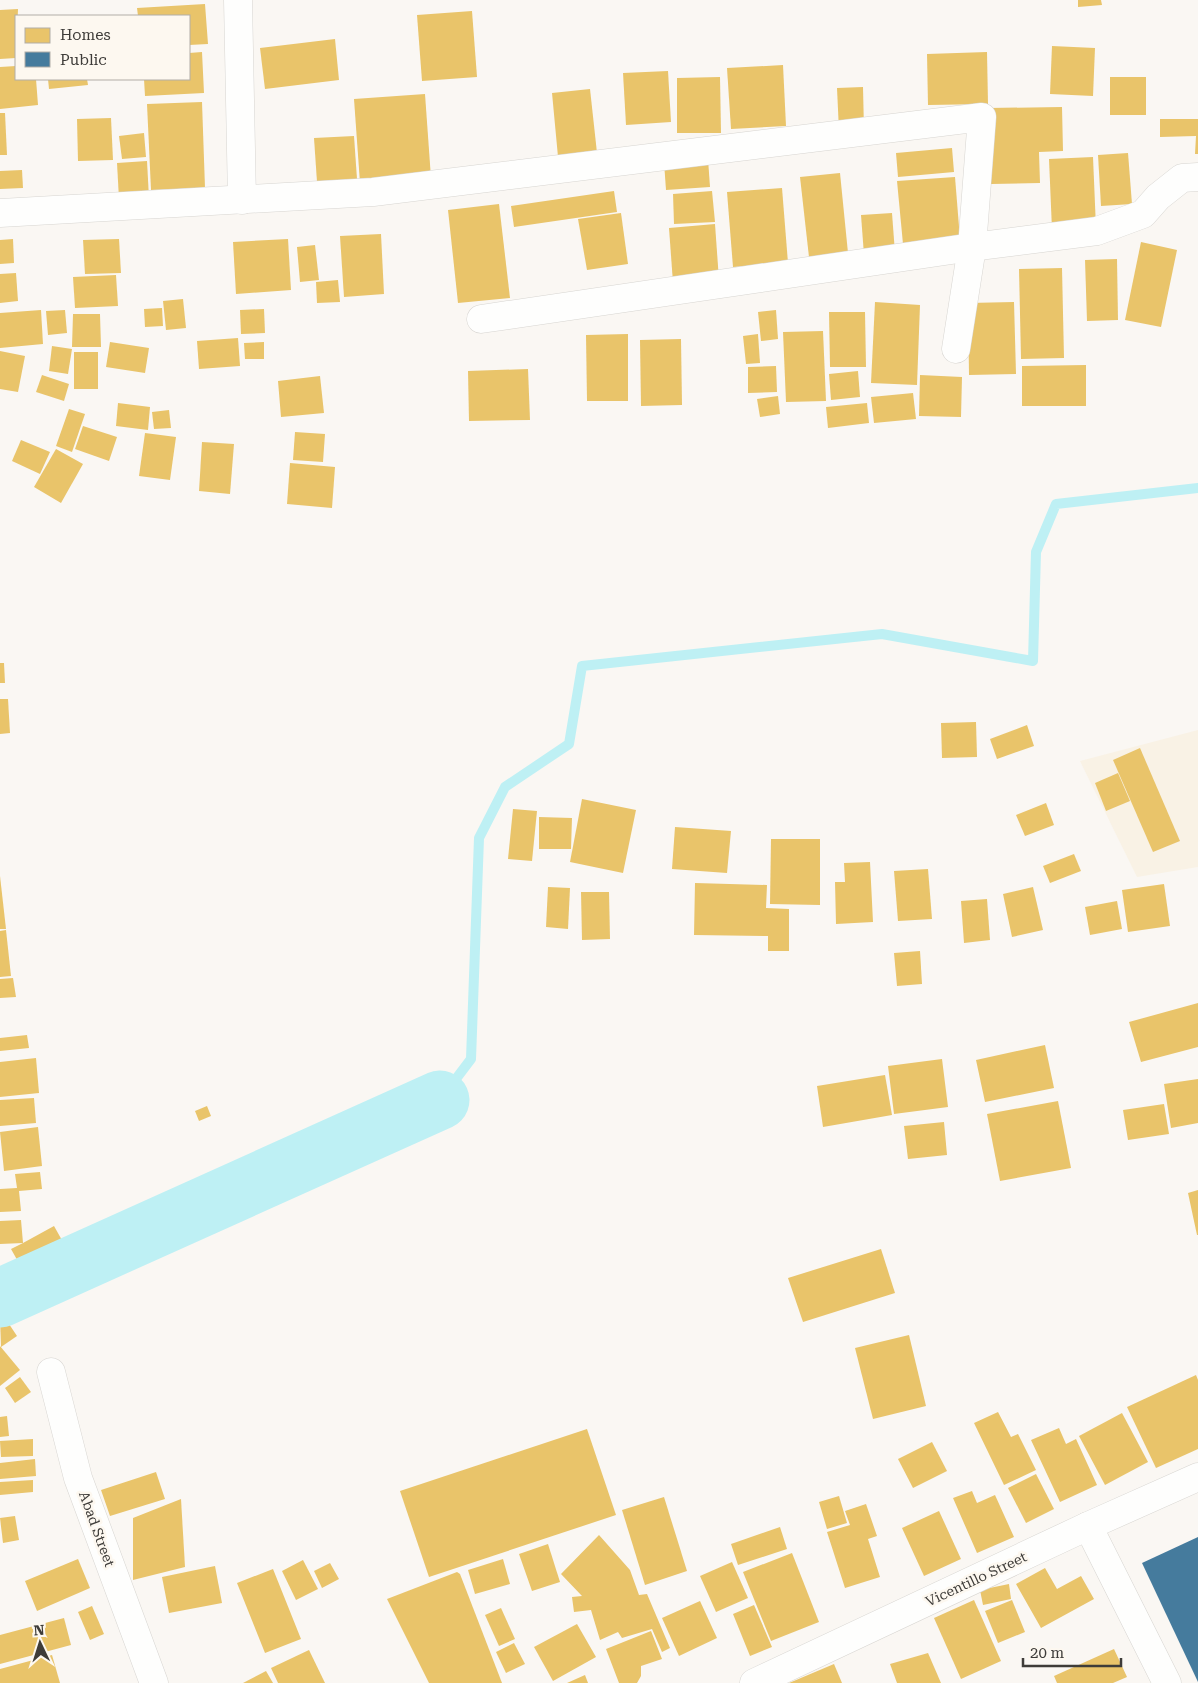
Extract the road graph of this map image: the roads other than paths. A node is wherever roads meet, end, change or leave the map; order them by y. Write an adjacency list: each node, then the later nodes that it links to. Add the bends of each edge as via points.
1 (238, 0): 3 (street)
2 (1198, 177): 5 (street, via 1182,178 1143,214 1097,231)
3 (242, 200): 4 (street); 5 (street, via 373,192 982,117)
4 (0, 213)
5 (972, 247): 6 (street); 7 (street)
6 (481, 319)
7 (956, 349)
8 (51, 1372): 11 (street, Abad Street, via 78,1478)
9 (1198, 1477): 10 (street, Vicentillo Street)
10 (1088, 1526): 12 (street, Vicentillo Street); 13 (street)
11 (154, 1683)
12 (754, 1683)
13 (1167, 1683)

